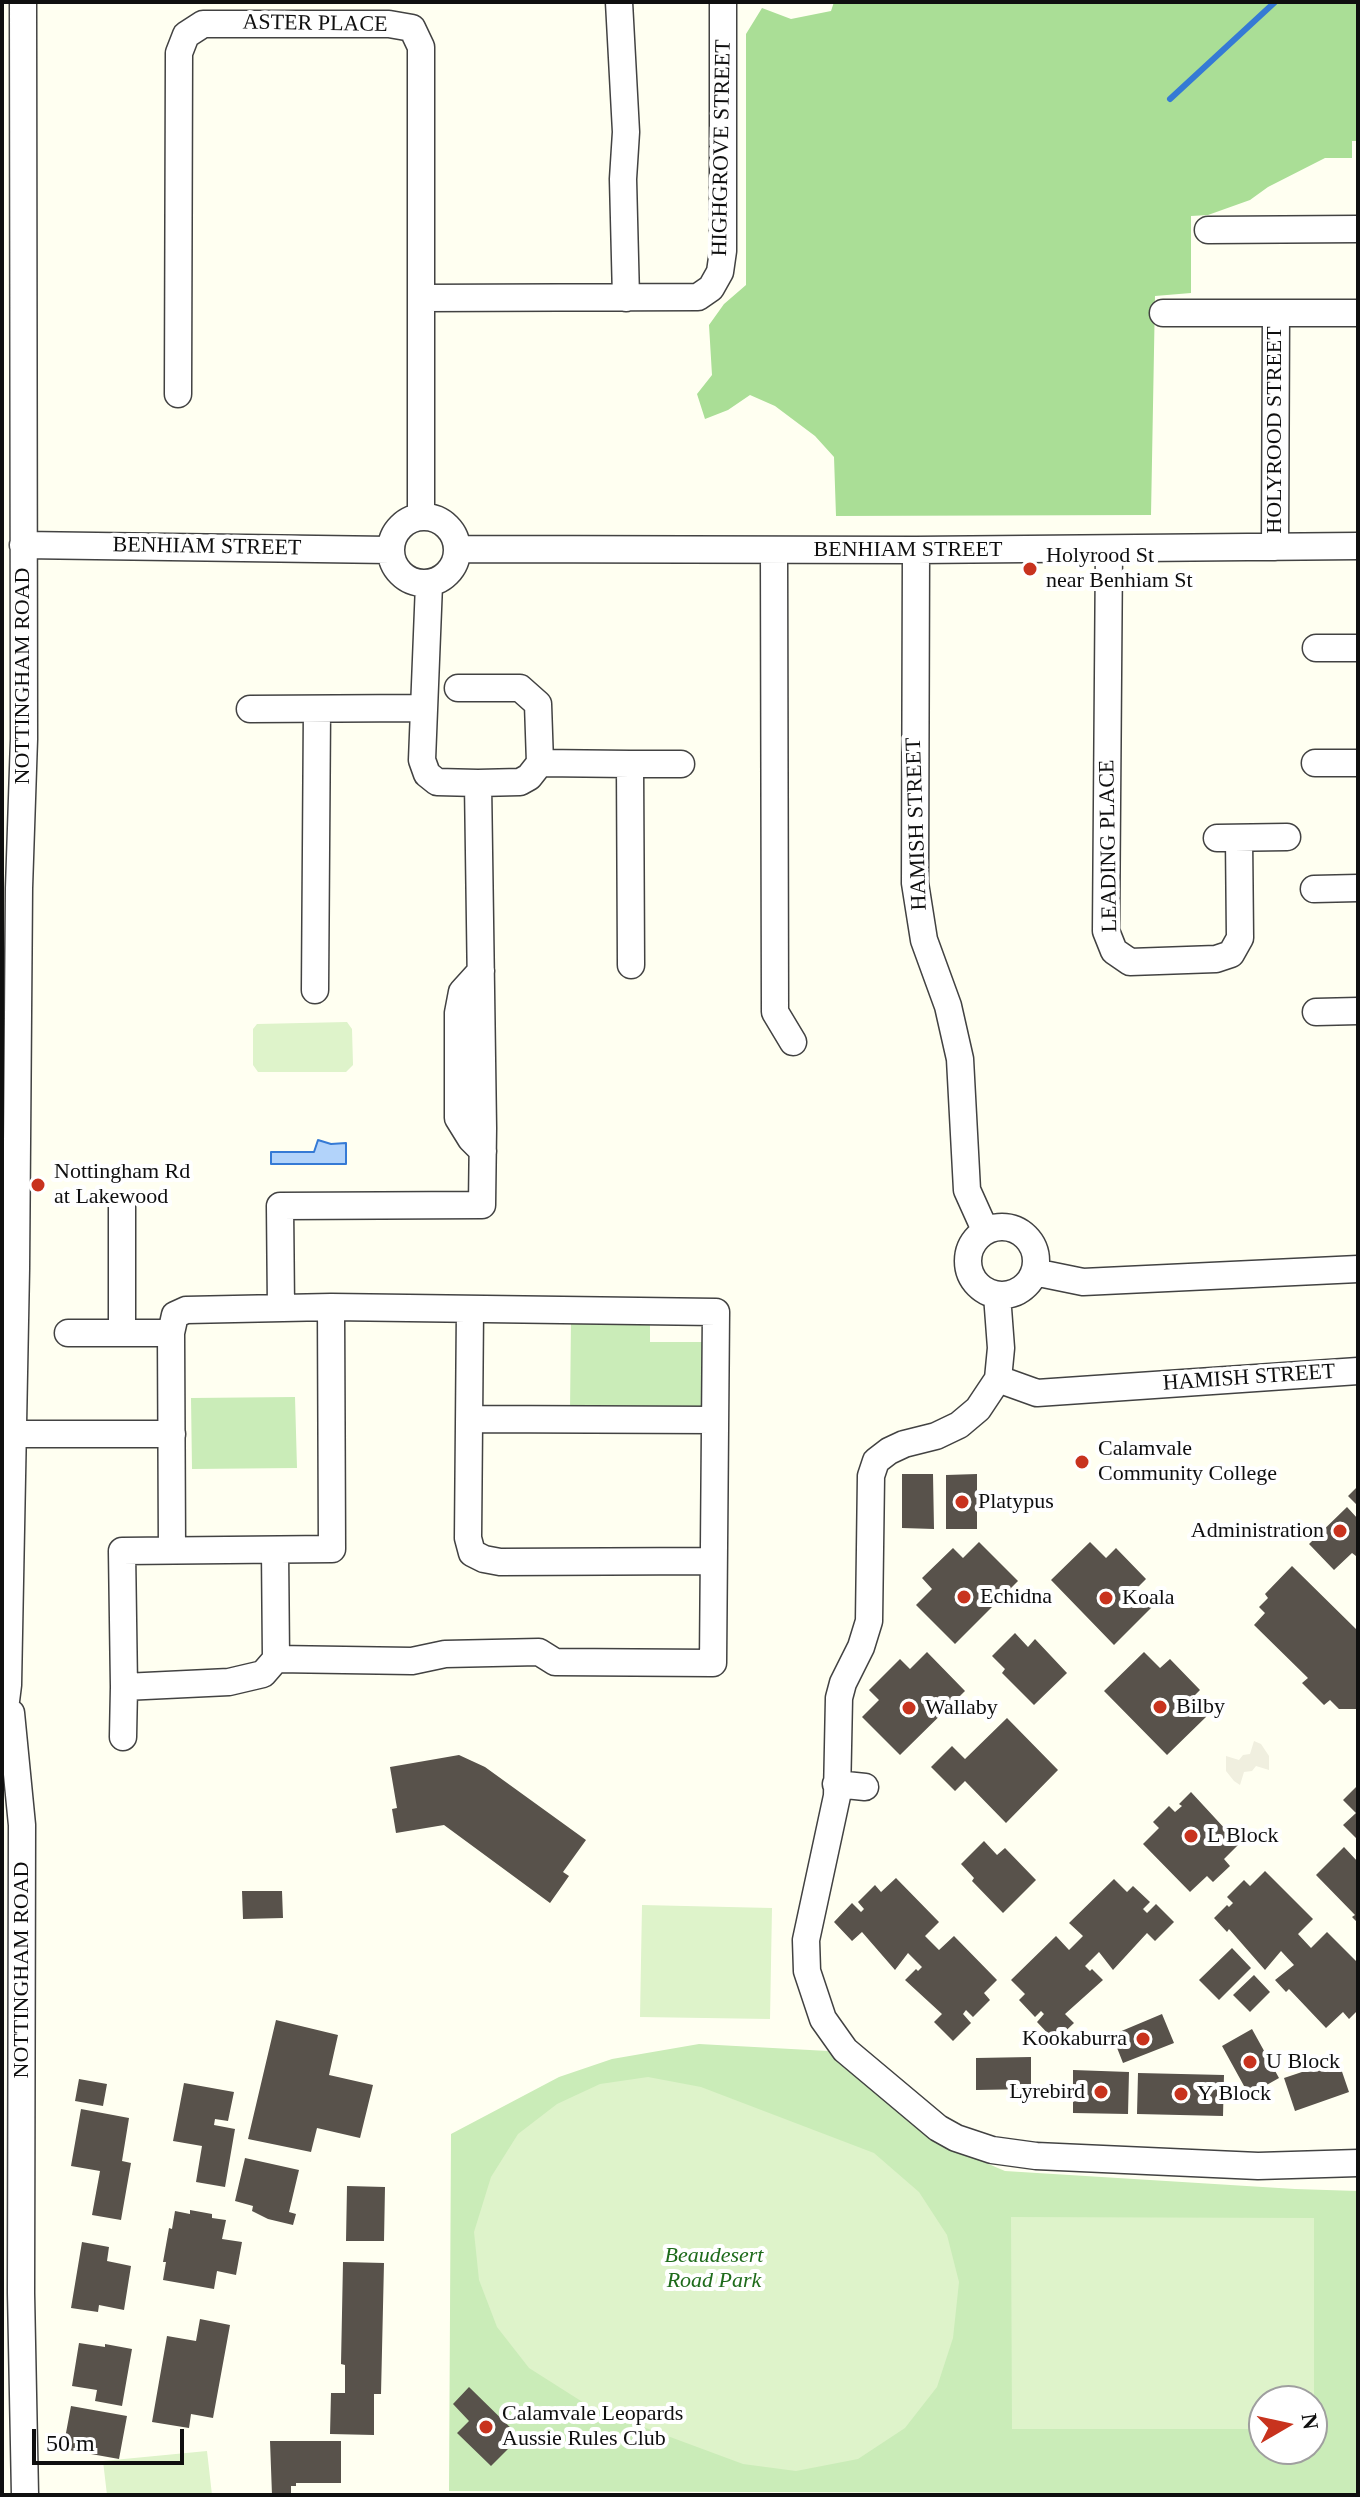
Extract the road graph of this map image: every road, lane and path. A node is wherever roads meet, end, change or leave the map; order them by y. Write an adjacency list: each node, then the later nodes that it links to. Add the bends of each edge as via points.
1 (23, 2): 13 (street, NOTTINGHAM ROAD)
2 (619, 2): 7 (street)
3 (723, 2): 7 (street, HIGHGROVE STREET, via 720,272 698,297)
4 (1358, 229): 5 (street)
5 (1208, 230)
6 (421, 298): 7 (street, HIGHGROVE STREET); 11 (street, ASTER PLACE, via 421,47 412,28 203,24 186,35 179,53); 12 (street, ASTER PLACE)
7 (626, 298)
8 (1163, 313): 9 (street)
9 (1276, 313): 10 (street); 15 (street, HOLYROOD STREET)
10 (1358, 313)
11 (178, 394)
12 (421, 517): 16 (street, via 447,525); 18 (street, via 396,531)
13 (23, 545): 18 (street, BENHIAM STREET); 35 (street, NOTTINGHAM ROAD, via 24,739)
14 (1358, 546): 15 (street, BENHIAM STREET)
15 (1275, 547): 17 (street, BENHIAM STREET)
16 (458, 549): 19 (street, BENHIAM STREET); 21 (street, via 447,576)
17 (1109, 549): 20 (street, BENHIAM STREET); 34 (street, LEADING PLACE, via 1106,931 1114,951 1130,962 1231,954 1240,938 1228,838)
18 (390, 550): 21 (street, via 392,562 407,580)
19 (774, 550): 20 (street, BENHIAM STREET); 42 (street, via 775,1012)
20 (916, 550): 44 (street, HAMISH STREET, via 915,883 924,940 960,1059 967,1190)
21 (429, 584): 25 (street)
22 (1316, 648): 23 (street)
23 (1358, 648)
24 (458, 688): 28 (street, via 520,688 531,696 538,704)
25 (423, 708): 27 (street); 33 (street, via 422,760 427,774 437,782)
26 (250, 709): 27 (street)
27 (317, 709): 39 (street)
28 (540, 763): 31 (street); 33 (street, via 520,782)
29 (1315, 763): 30 (street)
30 (1358, 763)
31 (630, 764): 32 (street); 38 (street)
32 (681, 764)
33 (478, 783): 49 (street, via 482,1205 280,1206)
34 (1287, 837)
35 (10, 888): 58 (street, NOTTINGHAM ROAD)
36 (1358, 888): 37 (street)
37 (1314, 889)
38 (631, 965)
39 (315, 990)
40 (1358, 1011): 41 (street)
41 (1316, 1012)
42 (793, 1042)
43 (122, 1204): 52 (street)
44 (985, 1230): 46 (street, via 996,1226 1019,1231 1034,1249); 47 (street, via 971,1246 968,1267 978,1286)
45 (1358, 1269): 46 (street, via 1083,1282)
46 (1034, 1272): 47 (street, via 1024,1287)
47 (997, 1295): 55 (street)
48 (331, 1307): 49 (street); 50 (street); 61 (street, via 332,1549)
49 (281, 1308): 53 (street, via 186,1310 175,1315)
50 (470, 1309): 56 (street); 57 (street, via 716,1312)
51 (68, 1333): 52 (street)
52 (122, 1333): 53 (street)
53 (171, 1333): 59 (street)
54 (1358, 1371): 55 (street, HAMISH STREET, via 1037,1393)
55 (998, 1379): 68 (street, via 978,1409 959,1425 904,1444 876,1461 871,1476 869,1621 839,1698)
56 (469, 1419): 57 (street); 62 (street, via 472,1553 500,1562)
57 (715, 1420): 62 (street)
58 (13, 1434): 59 (street); 64 (street, NOTTINGHAM ROAD)
59 (172, 1434): 60 (street)
60 (172, 1549): 61 (street); 65 (street, via 122,1551)
61 (275, 1550): 63 (street)
62 (713, 1561): 63 (street, via 713,1663 555,1662 539,1652 445,1654 412,1661)
63 (276, 1659): 65 (street, via 263,1674 229,1682)
64 (8, 1685): 66 (street, NOTTINGHAM ROAD); 70 (street, NOTTINGHAM ROAD)
65 (124, 1687): 67 (street)
66 (2, 1733)
67 (123, 1737)
68 (836, 1784): 69 (street); 71 (street, via 806,1940 813,1995 845,2050 938,2128 992,2150 1036,2156 1258,2166)
69 (865, 1787)
70 (12, 1825): 72 (street, NOTTINGHAM ROAD)
71 (1358, 2163)
72 (12, 2172): 73 (street, NOTTINGHAM ROAD)
73 (22, 2390): 74 (street); 75 (street, NOTTINGHAM ROAD)
74 (2, 2415)
75 (25, 2495)

